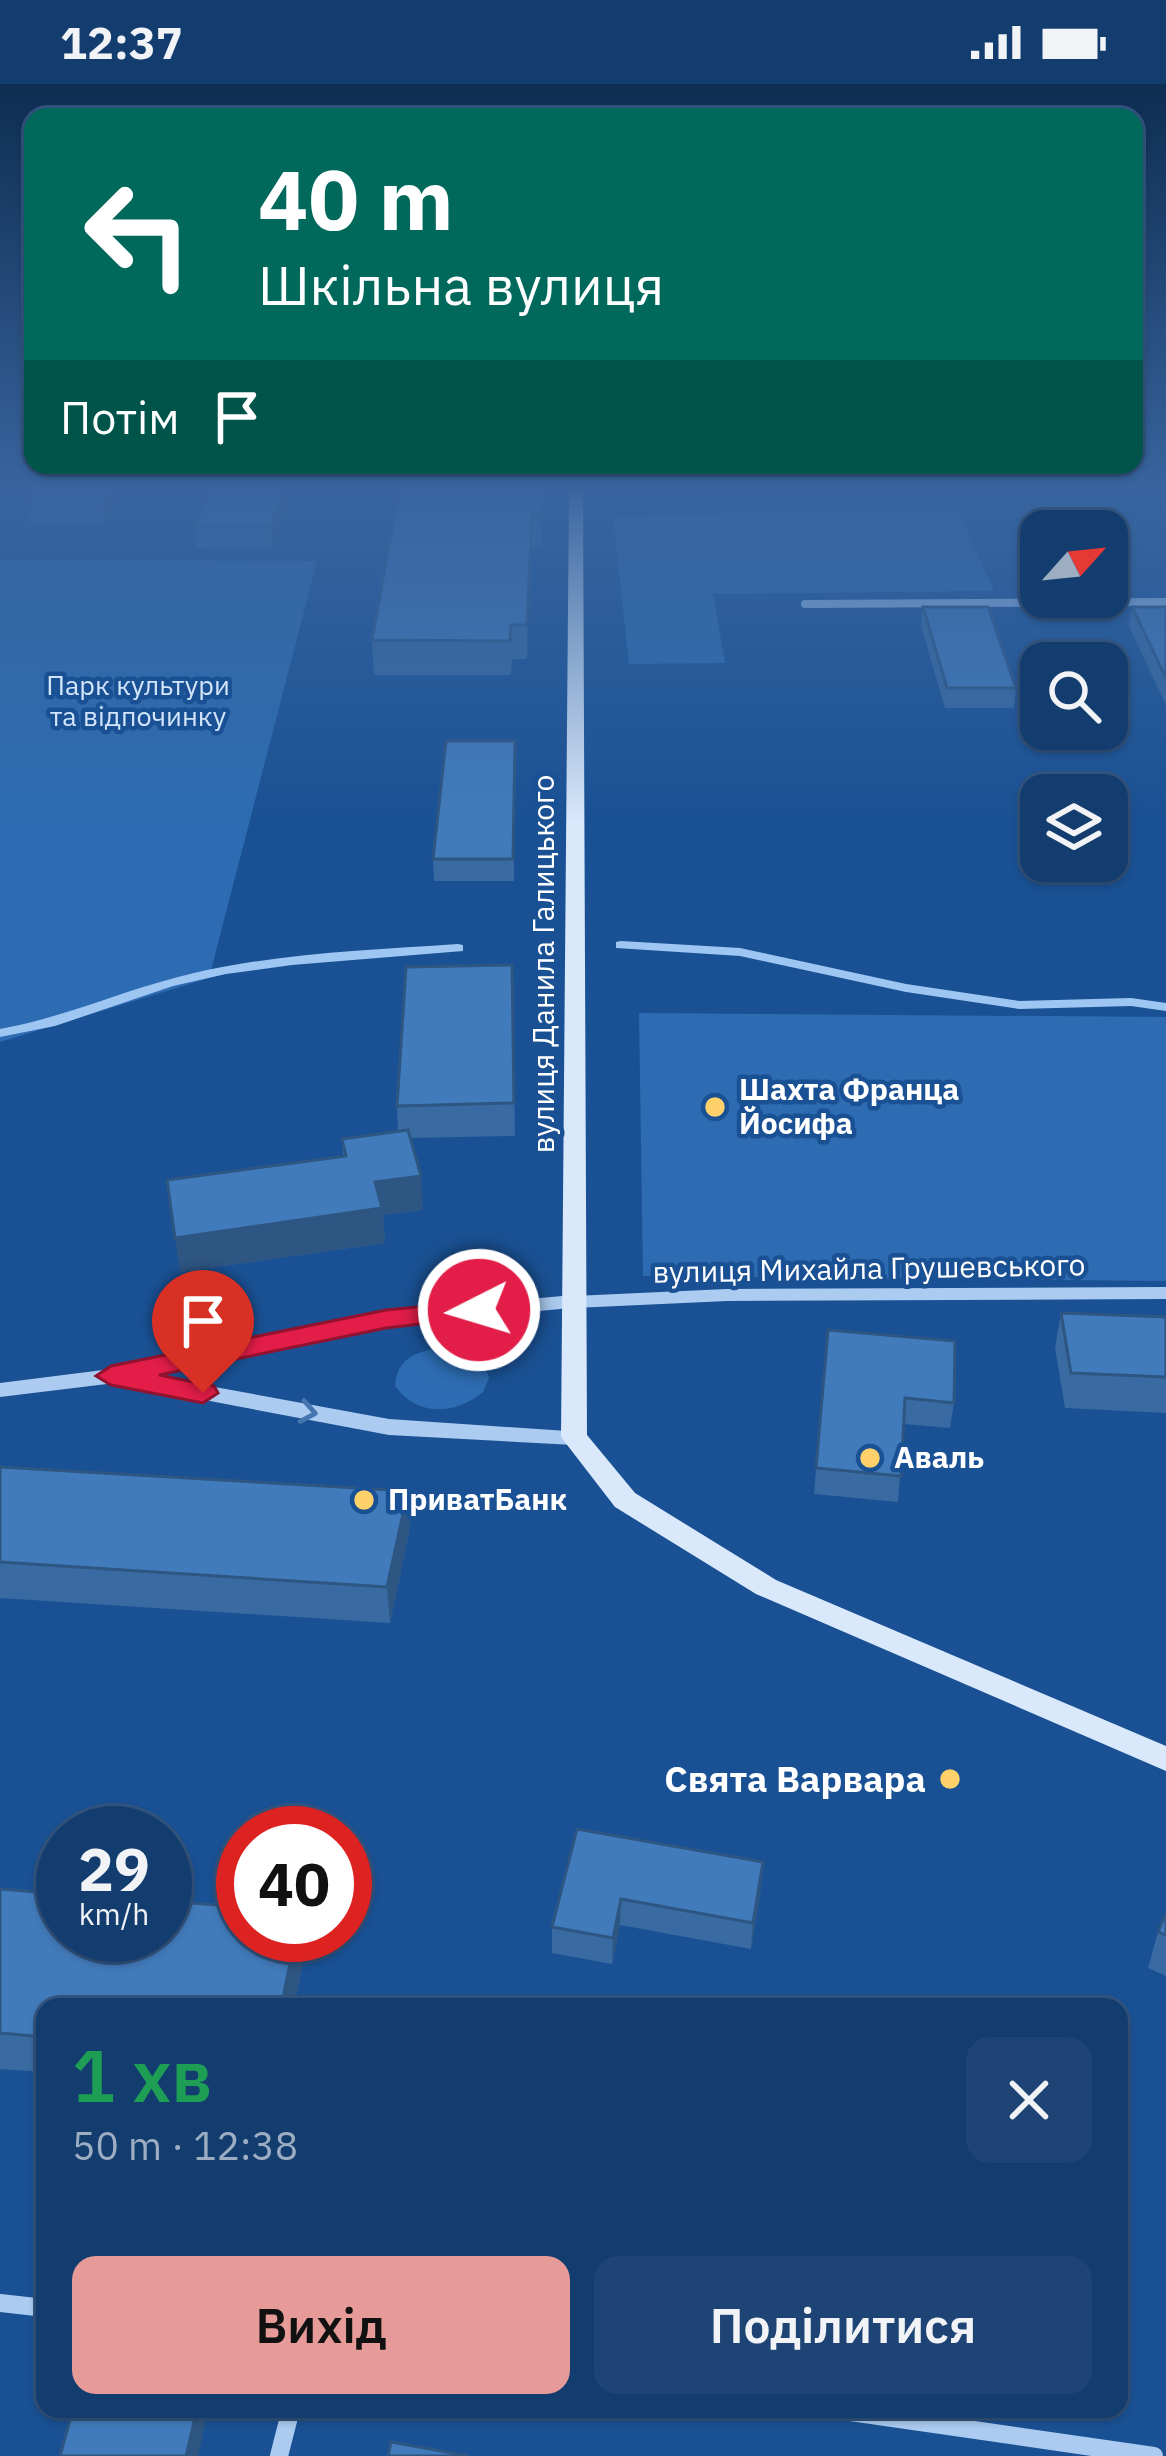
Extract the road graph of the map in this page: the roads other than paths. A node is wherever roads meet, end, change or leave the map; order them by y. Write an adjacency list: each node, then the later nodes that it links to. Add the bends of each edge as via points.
1 (576, 601): 5 (main road, вулиця Данила Галицького)
2 (1166, 602): 3 (street)
3 (805, 604)
4 (1166, 1293): 5 (street, вулиця Михайла Грушевського)
5 (572, 1302): 6 (street, via 386,1319); 8 (main road, вулиця Данила Галицького)
6 (111, 1376): 7 (street); 8 (street, one-way to 8, via 389,1427)
7 (0, 1390)
8 (574, 1437): 9 (main road, via 625,1501 766,1587)
9 (1166, 1759)
10 (0, 2303): 11 (street)
11 (36, 2307)
12 (289, 2418): 14 (street)
13 (892, 2418): 15 (street)
14 (278, 2456)
15 (1154, 2456)

